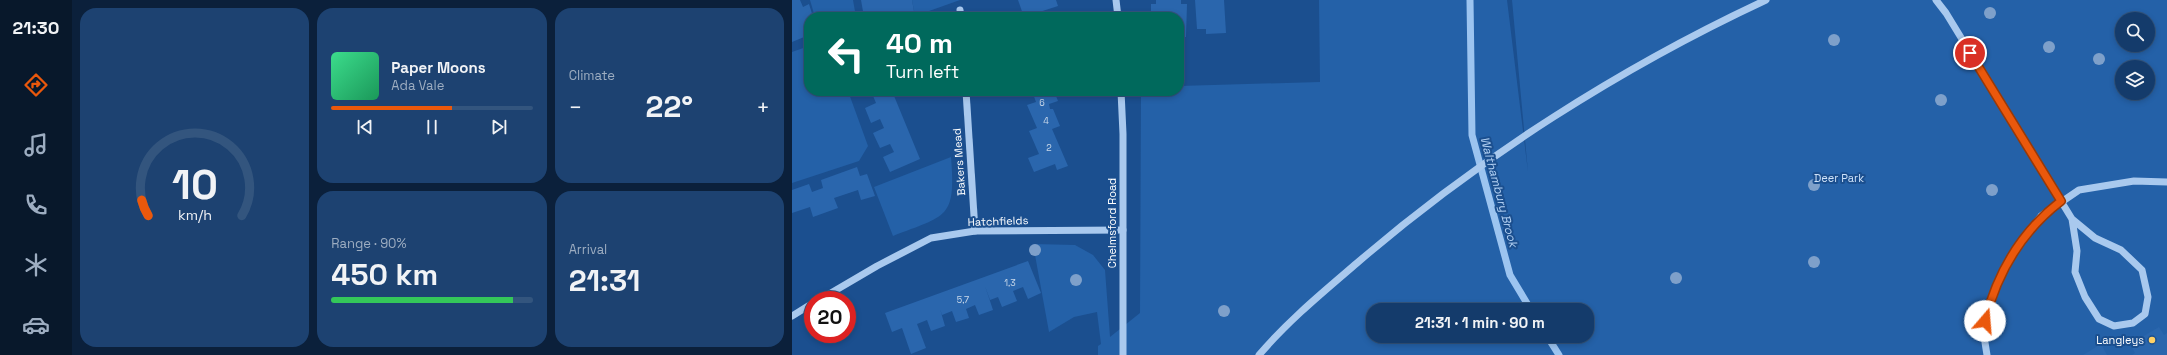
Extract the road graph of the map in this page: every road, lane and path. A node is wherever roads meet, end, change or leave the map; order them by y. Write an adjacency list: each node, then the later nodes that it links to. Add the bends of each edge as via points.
1 (1116, 0): 4 (street)
2 (1766, 0): 16 (street, via 1703,29 1557,115 1468,174 1383,241 1285,325)
3 (1936, 0): 8 (street, via 1946,12)
4 (1117, 12)
5 (966, 96): 11 (street, Bakers Mead)
6 (1121, 96): 10 (street, Chelmsford Road)
7 (2167, 182): 8 (street, via 2134,181 2105,185 2079,190)
8 (2061, 201): 9 (street); 17 (street, via 2041,216 2011,256 1999,279 1982,330)
9 (2072, 219): 9 (street, via 2077,251 2075,272 2085,297 2099,319 2114,326 2132,323 2145,314 2148,297 2142,270 2121,250 2095,238)
10 (1123, 230): 11 (street, Hatchfields); 15 (street, Chelmsford Road)
11 (975, 231): 12 (street, Hatchfields, via 931,238)
12 (834, 291)
13 (804, 309): 14 (street)
14 (792, 316)
15 (1123, 355)
16 (1259, 355)
17 (1987, 355)

